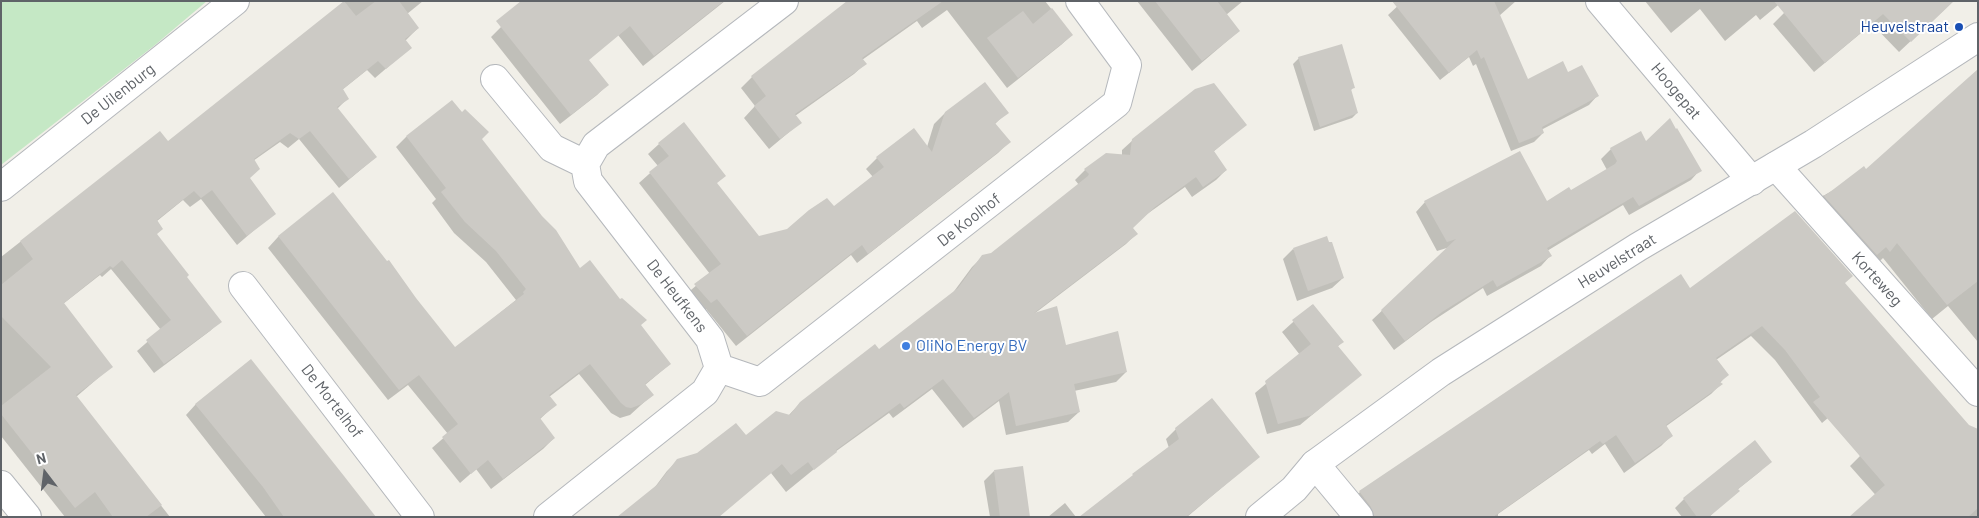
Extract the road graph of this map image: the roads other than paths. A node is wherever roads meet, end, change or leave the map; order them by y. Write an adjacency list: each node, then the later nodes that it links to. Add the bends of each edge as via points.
1 (235, 1): 10 (street, De Uilenburg)
2 (784, 1): 7 (street, via 596,145)
3 (1080, 1): 12 (street, De Koolhof, via 1127,65 1117,103 760,382)
4 (1600, 1): 9 (street, Hoogepat)
5 (1978, 37): 8 (street, Heuvelstraat)
6 (496, 79): 7 (street, via 552,148)
7 (585, 164): 12 (street, De Heufkens, via 588,181 710,339)
8 (1776, 166): 9 (street, Heuvelstraat); 13 (street, Korteweg)
9 (1752, 181): 14 (street, Heuvelstraat, via 1638,247 1441,372)
10 (1, 187)
11 (243, 286): 17 (street, De Mortelhof)
12 (719, 368): 18 (street, via 706,392)
13 (1978, 392)
14 (1315, 464): 19 (street, Heuvelstraat, via 1294,488); 20 (street)
15 (1, 485): 16 (street)
16 (27, 517)
17 (420, 517)
18 (548, 517)
19 (1260, 517)
20 (1360, 517)

